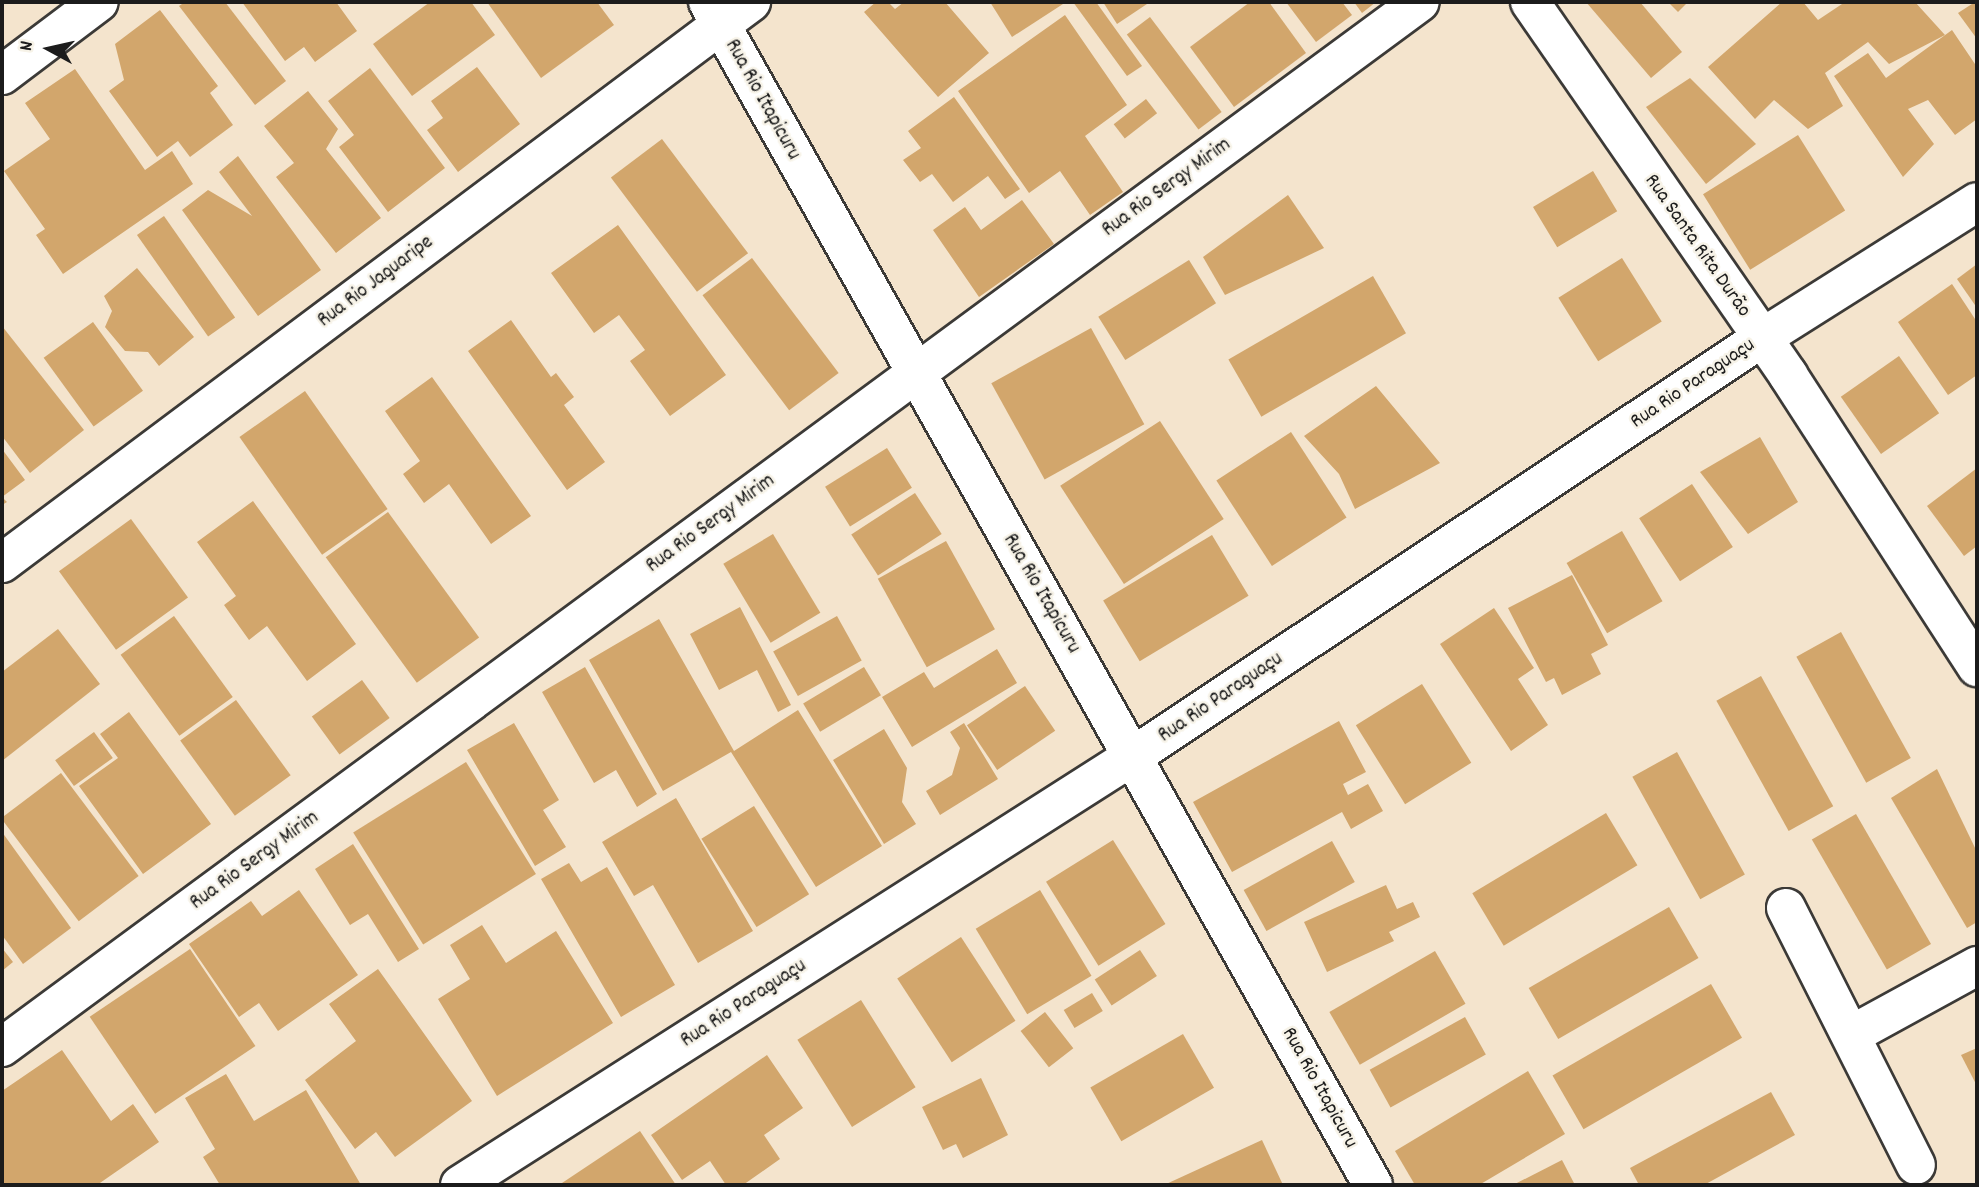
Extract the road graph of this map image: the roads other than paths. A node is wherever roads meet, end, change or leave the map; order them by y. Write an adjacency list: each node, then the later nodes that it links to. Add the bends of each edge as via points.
1 (99, 2): 6 (street)
2 (751, 2): 5 (street, Rua Rio Jaguaripe)
3 (1420, 2): 9 (street, Rua Rio Sergy Mirim)
4 (1530, 2): 8 (street, Rua Santa Rita Durão)
5 (714, 13): 9 (street, Rua Rio Itapicuru); 10 (street, Rua Rio Jaguaripe)
6 (2, 75)
7 (1977, 202): 8 (street, Rua Rio Paraguaçu)
8 (1762, 338): 11 (street, Rua Santa Rita Durão); 12 (street, Rua Rio Paraguaçu)
9 (915, 374): 12 (street, Rua Rio Itapicuru); 16 (street, Rua Rio Sergy Mirim)
10 (2, 563)
11 (1977, 667)
12 (1133, 756): 18 (street, Rua Rio Paraguaçu); 19 (street, Rua Rio Itapicuru)
13 (1786, 908): 15 (street)
14 (1977, 966): 15 (street)
15 (1851, 1035): 17 (street)
16 (2, 1047)
17 (1916, 1165)
18 (460, 1185)
19 (1373, 1185)

